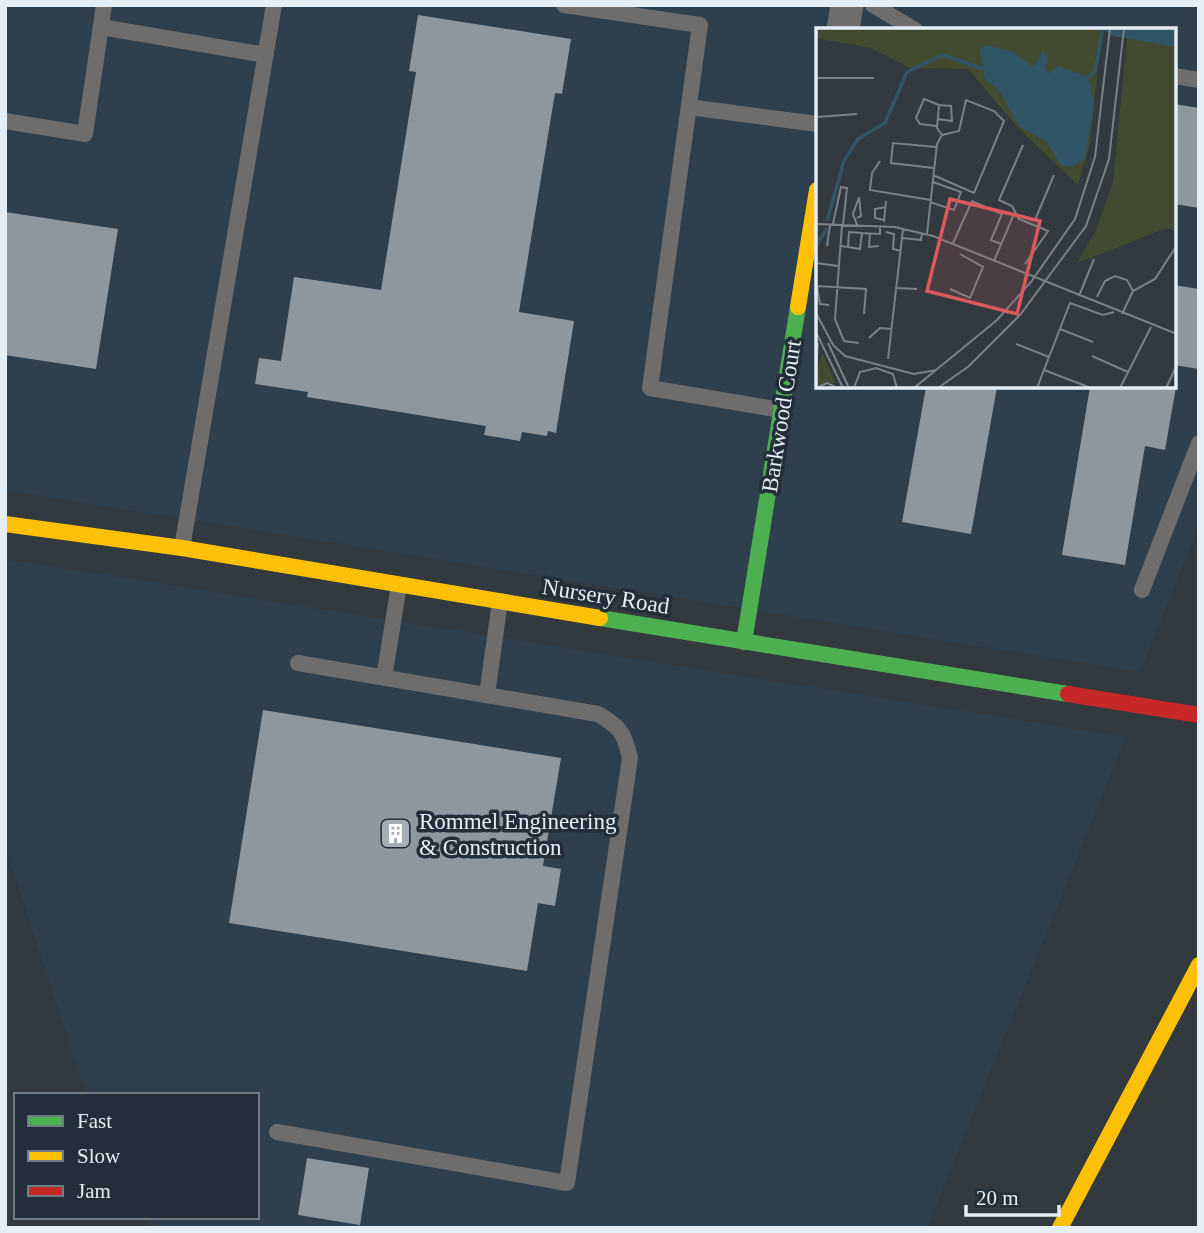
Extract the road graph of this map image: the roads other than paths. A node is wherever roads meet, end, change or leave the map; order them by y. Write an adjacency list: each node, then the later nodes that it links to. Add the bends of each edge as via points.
1 (104, 5): 6 (lane)
2 (275, 5): 9 (lane)
3 (564, 5): 12 (lane, via 700,25)
4 (848, 5): 7 (street)
5 (873, 5): 8 (lane)
6 (101, 27): 9 (lane); 13 (lane, via 85,134)
7 (844, 28)
8 (912, 28)
9 (266, 55): 19 (lane)
10 (1176, 76): 11 (lane)
11 (1199, 80)
12 (689, 107): 14 (lane); 16 (lane, via 650,388)
13 (5, 121)
14 (816, 124)
15 (816, 196): 16 (main road, Barkwood Court)
16 (781, 410): 23 (main road, Barkwood Court)
17 (1199, 443): 21 (lane)
18 (5, 524): 19 (main road, Nursery Road)
19 (182, 548): 20 (main road, Nursery Road)
20 (399, 584): 22 (main road, Nursery Road); 25 (lane)
21 (1142, 590)
22 (500, 601): 23 (main road, Nursery Road); 26 (lane)
23 (744, 642): 27 (main road, Nursery Road)
24 (298, 663): 25 (lane)
25 (384, 678): 26 (lane)
26 (487, 695): 29 (lane, via 598,714 616,725 629,758 567,1183)
27 (1199, 715)
28 (1199, 965): 30 (main road)
29 (277, 1132)
30 (1060, 1228)

